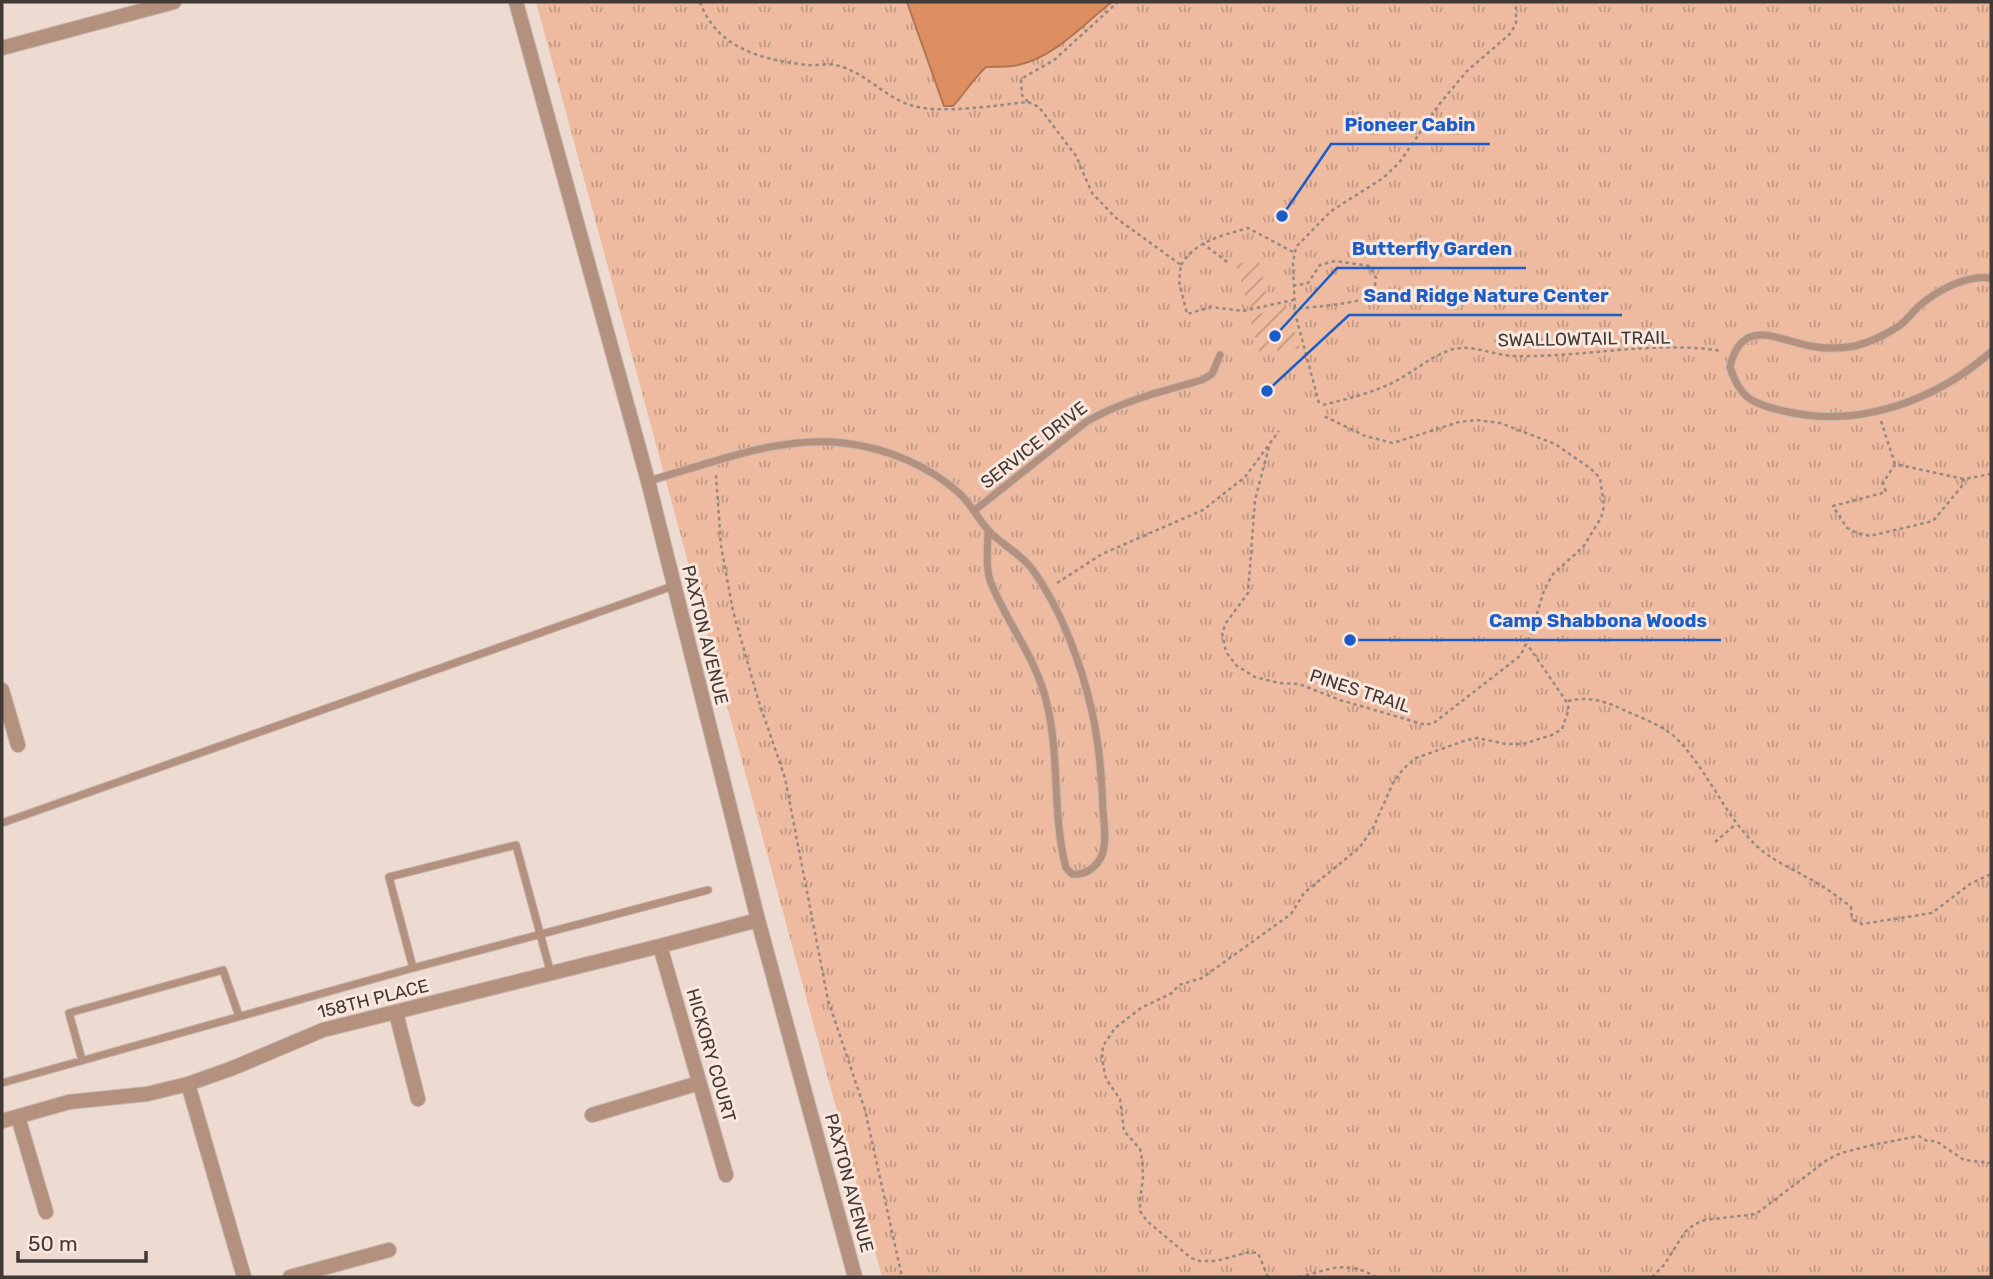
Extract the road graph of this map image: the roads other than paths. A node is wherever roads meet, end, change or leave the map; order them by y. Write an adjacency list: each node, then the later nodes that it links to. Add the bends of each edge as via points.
1 (174, 2): 3 (street)
2 (516, 2): 7 (street, PAXTON AVENUE)
3 (2, 48)
4 (1991, 278): 5 (lane, via 1971,278 1954,285 1894,329 1853,346 1816,347 1767,334 1746,339 1737,346 1730,368 1739,390 1757,404 1843,417 1931,393)
5 (1991, 352)
6 (1220, 355): 8 (lane, SERVICE DRIVE, via 1212,374 1202,380 1131,400 1086,422)
7 (648, 481): 8 (lane, via 789,444 846,443 909,460 938,477); 10 (street, PAXTON AVENUE)
8 (975, 510): 9 (lane)
9 (988, 530): 9 (lane, via 990,581 1026,648 1046,700 1055,747 1063,855 1066,868 1079,875 1095,866 1105,848 1098,733 1082,671 1045,590 1024,560)
10 (673, 586): 13 (lane); 15 (street, PAXTON AVENUE)
11 (2, 690): 12 (street)
12 (18, 745)
13 (2, 822)
14 (708, 890): 16 (lane)
15 (758, 920): 17 (street, 158TH PLACE); 35 (street, PAXTON AVENUE)
16 (541, 934): 18 (lane); 18 (lane, via 516,845 389,877); 19 (lane)
17 (660, 946): 19 (street, 158TH PLACE); 24 (street, HICKORY COURT)
18 (413, 968): 21 (lane)
19 (551, 974): 20 (street, 158TH PLACE)
20 (396, 1013): 25 (street, 158TH PLACE, via 323,1030); 26 (street)
21 (239, 1016): 22 (lane); 22 (lane, via 223,970 69,1013)
22 (82, 1060): 23 (lane)
23 (2, 1083)
24 (699, 1083): 27 (street); 30 (street, HICKORY COURT)
25 (188, 1084): 28 (street, 158TH PLACE, via 147,1094 69,1102); 33 (street)
26 (418, 1099)
27 (592, 1115)
28 (18, 1117): 29 (street, 158TH PLACE); 31 (street)
29 (2, 1121)
30 (726, 1175)
31 (47, 1212)
32 (389, 1250): 34 (street)
33 (244, 1277)
34 (290, 1277)
35 (855, 1277)

